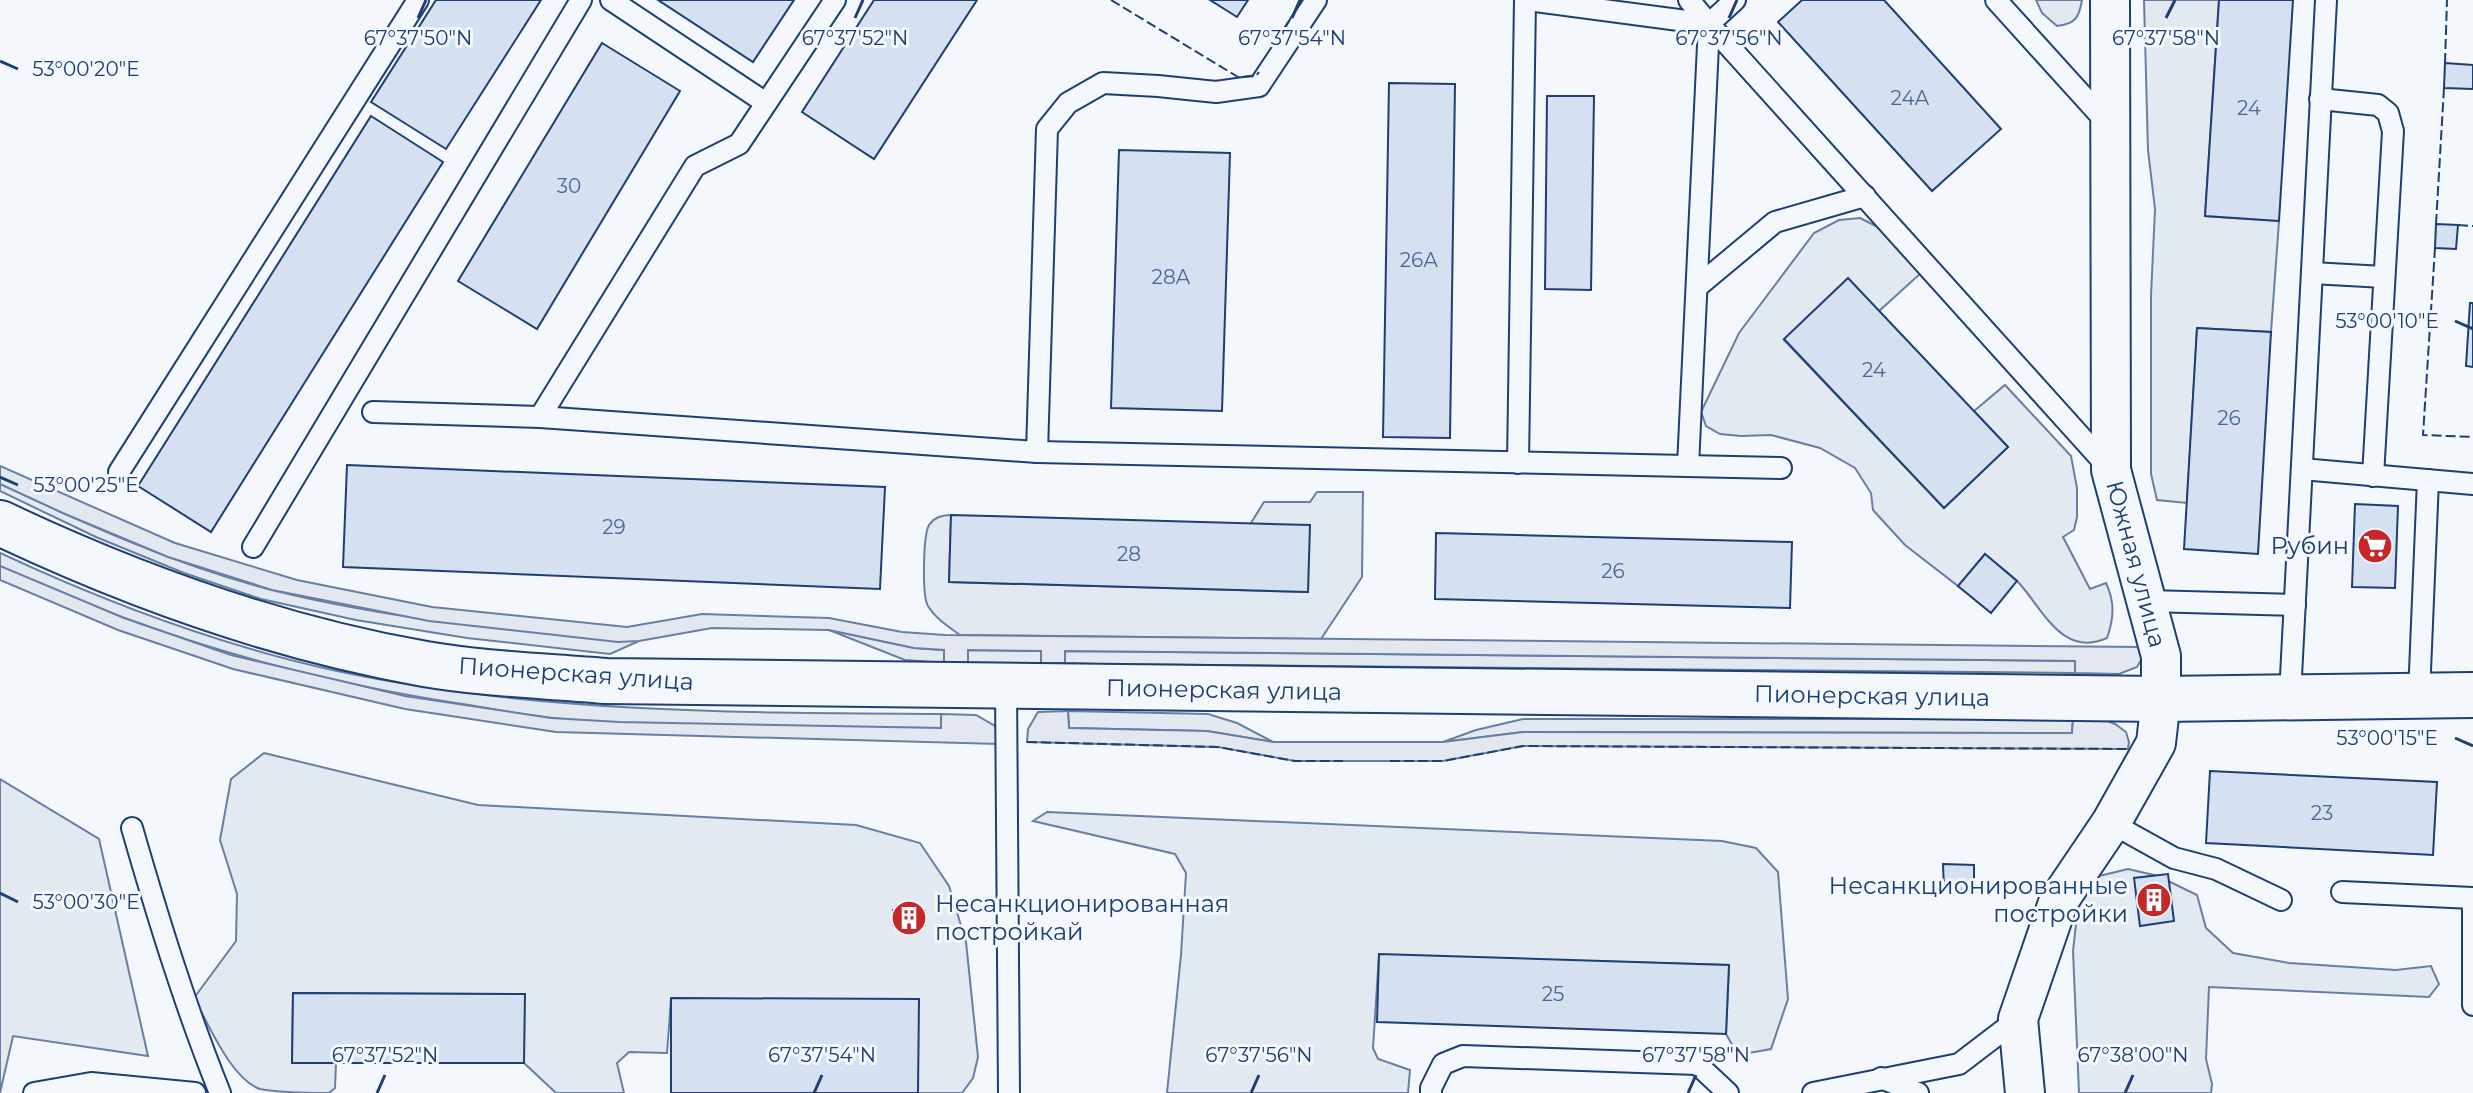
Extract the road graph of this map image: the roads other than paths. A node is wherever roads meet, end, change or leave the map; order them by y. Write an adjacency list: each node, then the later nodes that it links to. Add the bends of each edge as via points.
1 (418, 0): 28 (lane)
2 (581, 0): 33 (lane)
3 (611, 0): 14 (lane)
4 (835, 0): 14 (lane)
5 (1316, 0): 22 (lane, via 1259,86 1216,92 1103,83 1068,103 1047,129)
6 (1526, 0): 12 (lane); 23 (lane)
7 (1689, 0): 12 (lane)
8 (1735, 0): 12 (lane)
9 (1996, 0): 15 (lane)
10 (2110, 0): 15 (street, Южная улица)
11 (2326, 0): 13 (lane)
12 (1709, 24): 16 (lane); 19 (lane)
13 (2320, 99): 17 (lane); 18 (lane, via 2378,105 2388,113 2393,131)
14 (766, 103): 21 (lane, via 739,144 695,166)
15 (2110, 126): 27 (street, Южная улица)
16 (1865, 196): 19 (lane, via 1775,222); 27 (lane)
17 (2312, 273): 18 (lane); 26 (lane)
18 (2384, 277): 29 (lane)
19 (1697, 287): 24 (lane)
20 (373, 412): 21 (lane)
21 (540, 417): 22 (lane)
22 (1037, 452): 23 (lane)
23 (1518, 463): 24 (lane)
24 (1688, 466): 25 (lane)
25 (1781, 468)
26 (2302, 469): 29 (lane); 35 (lane)
27 (2111, 470): 34 (street, Южная улица)
28 (119, 472)
29 (2373, 476): 30 (lane)
30 (2428, 480): 31 (lane); 37 (lane)
31 (2473, 484)
32 (0, 523): 36 (street, Пионерская улица, via 69,556 226,613 427,664 606,681)
33 (253, 547)
34 (2148, 601): 35 (lane); 40 (street, Южная улица, via 2161,656)
35 (2295, 605): 39 (lane)
36 (1006, 687): 40 (street, Пионерская улица); 49 (lane)
37 (2419, 695): 38 (street, Пионерская улица); 39 (street, Пионерская улица)
38 (2473, 695)
39 (2290, 696): 40 (street, Пионерская улица)
40 (2161, 699): 41 (street, Южная улица, via 2156,743)
41 (2111, 823): 45 (lane, via 2174,858 2216,869); 47 (street, Южная улица, via 2059,900)
42 (132, 828): 52 (lane, via 167,949)
43 (2342, 892): 44 (lane)
44 (2473, 898): 46 (lane)
45 (2281, 900)
46 (2473, 1005)
47 (2018, 1019): 48 (lane, via 1959,1064); 57 (street, Южная улица)
48 (1881, 1078): 55 (lane); 56 (lane)
49 (1007, 1091)
50 (34, 1093): 51 (lane, via 91,1083)
51 (195, 1093)
52 (220, 1093)
53 (1431, 1093): 54 (lane, via 1443,1064 1463,1056 1697,1064)
54 (1728, 1093)
55 (1813, 1093)
56 (1918, 1093)
57 (2025, 1093)

